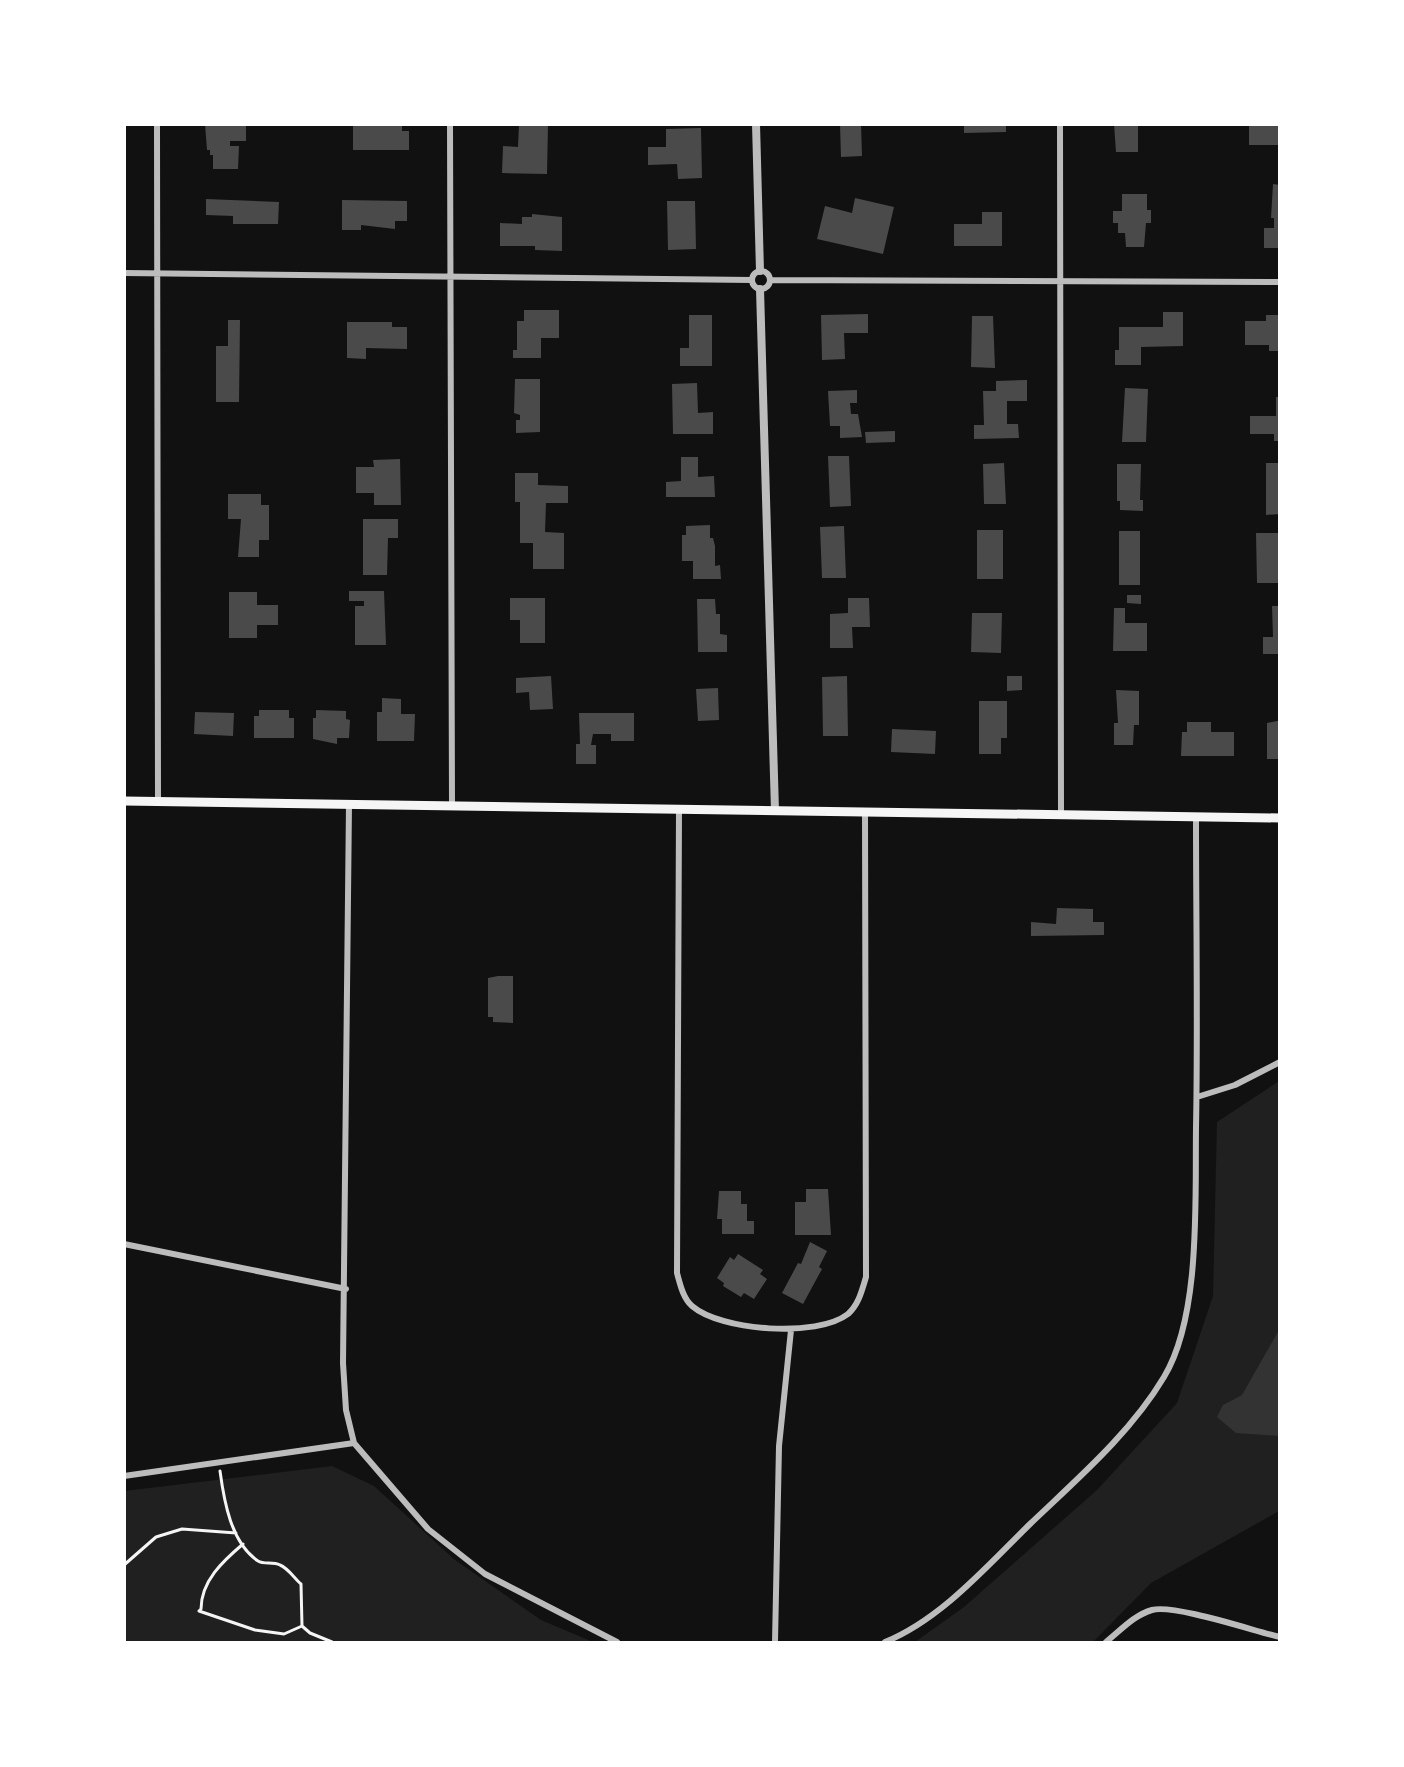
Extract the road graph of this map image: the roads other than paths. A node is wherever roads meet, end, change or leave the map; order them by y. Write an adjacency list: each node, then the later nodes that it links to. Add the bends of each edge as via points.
1 (157, 124): 7 (street)
2 (450, 124): 8 (street)
3 (756, 124): 5 (street)
4 (1060, 124): 11 (street)
5 (760, 271): 9 (street); 10 (street)
6 (124, 273): 7 (street)
7 (157, 273): 8 (street); 15 (street)
8 (451, 278): 9 (street); 17 (street)
9 (752, 280): 13 (street)
10 (770, 280): 11 (street); 13 (street)
11 (1060, 282): 12 (street); 21 (street)
12 (1280, 282)
13 (760, 289): 19 (street)
14 (124, 801): 15 (main road)
15 (158, 802): 16 (main road)
16 (349, 804): 17 (main road); 27 (street)
17 (452, 805): 18 (main road)
18 (679, 809): 19 (main road); 28 (street, via 677,1273 691,1305 719,1320)
19 (775, 811): 20 (main road)
20 (865, 813): 21 (main road); 28 (street, via 866,1277 860,1299 848,1314 827,1324)
21 (1061, 814): 22 (main road)
22 (1196, 818): 23 (main road); 25 (street)
23 (1280, 818)
24 (1280, 1062): 25 (street, via 1235,1085)
25 (1197, 1097): 34 (street, via 1194,1248 1189,1293 1181,1333 1165,1376 1102,1455 981,1572 941,1606)
26 (124, 1244): 27 (street)
27 (346, 1289): 29 (street, via 345,1398)
28 (791, 1329): 33 (street, via 779,1446)
29 (354, 1443): 30 (street); 32 (street, via 428,1529 485,1574)
30 (124, 1476)
31 (1280, 1637): 35 (street, via 1172,1610 1153,1610 1130,1622)
32 (617, 1642)
33 (775, 1642)
34 (885, 1642)
35 (1106, 1642)

